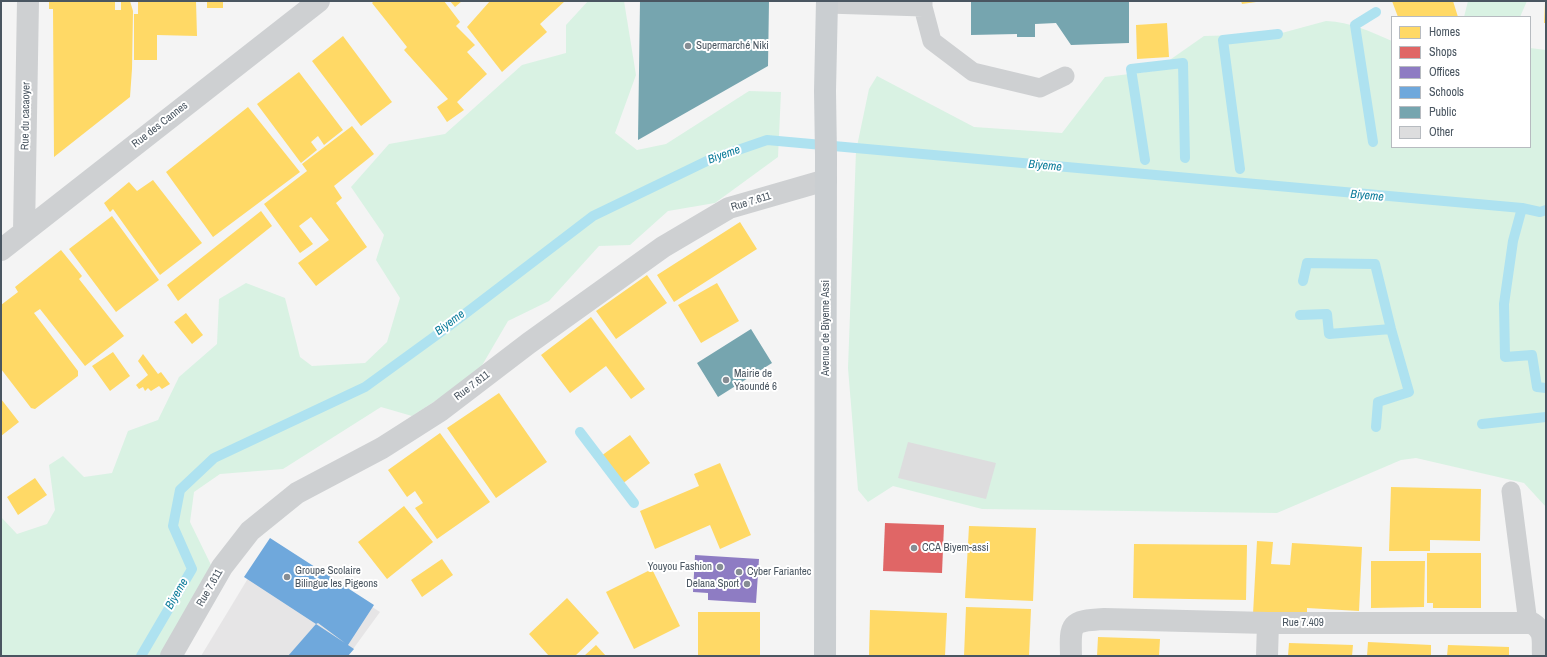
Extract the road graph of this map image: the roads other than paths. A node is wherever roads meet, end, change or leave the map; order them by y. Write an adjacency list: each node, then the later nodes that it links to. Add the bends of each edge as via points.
1 (28, 1): 7 (street, Rue du cacaoyer)
2 (319, 1): 7 (street, Rue des Cannes)
3 (827, 3): 4 (lane); 6 (main road, Avenue de Biyeme Assi)
4 (923, 4): 5 (lane, via 932,41 973,72 1040,88)
5 (1065, 76)
6 (826, 180): 12 (street, Rue 7.611, via 729,208 702,223 595,295 440,411 382,448 297,493 250,531 222,567); 13 (main road, Avenue de Biyeme Assi)
7 (24, 231): 8 (street, Rue des Cannes)
8 (1, 250)
9 (1511, 491): 11 (lane)
10 (1268, 623): 11 (street, Rue 7.409); 14 (street, Rue 7.409, via 1104,619 1082,621 1075,624 1071,633); 15 (street)
11 (1530, 623): 16 (street, via 1540,628)
12 (171, 656)
13 (825, 656)
14 (1071, 656)
15 (1267, 656)
16 (1543, 656)

